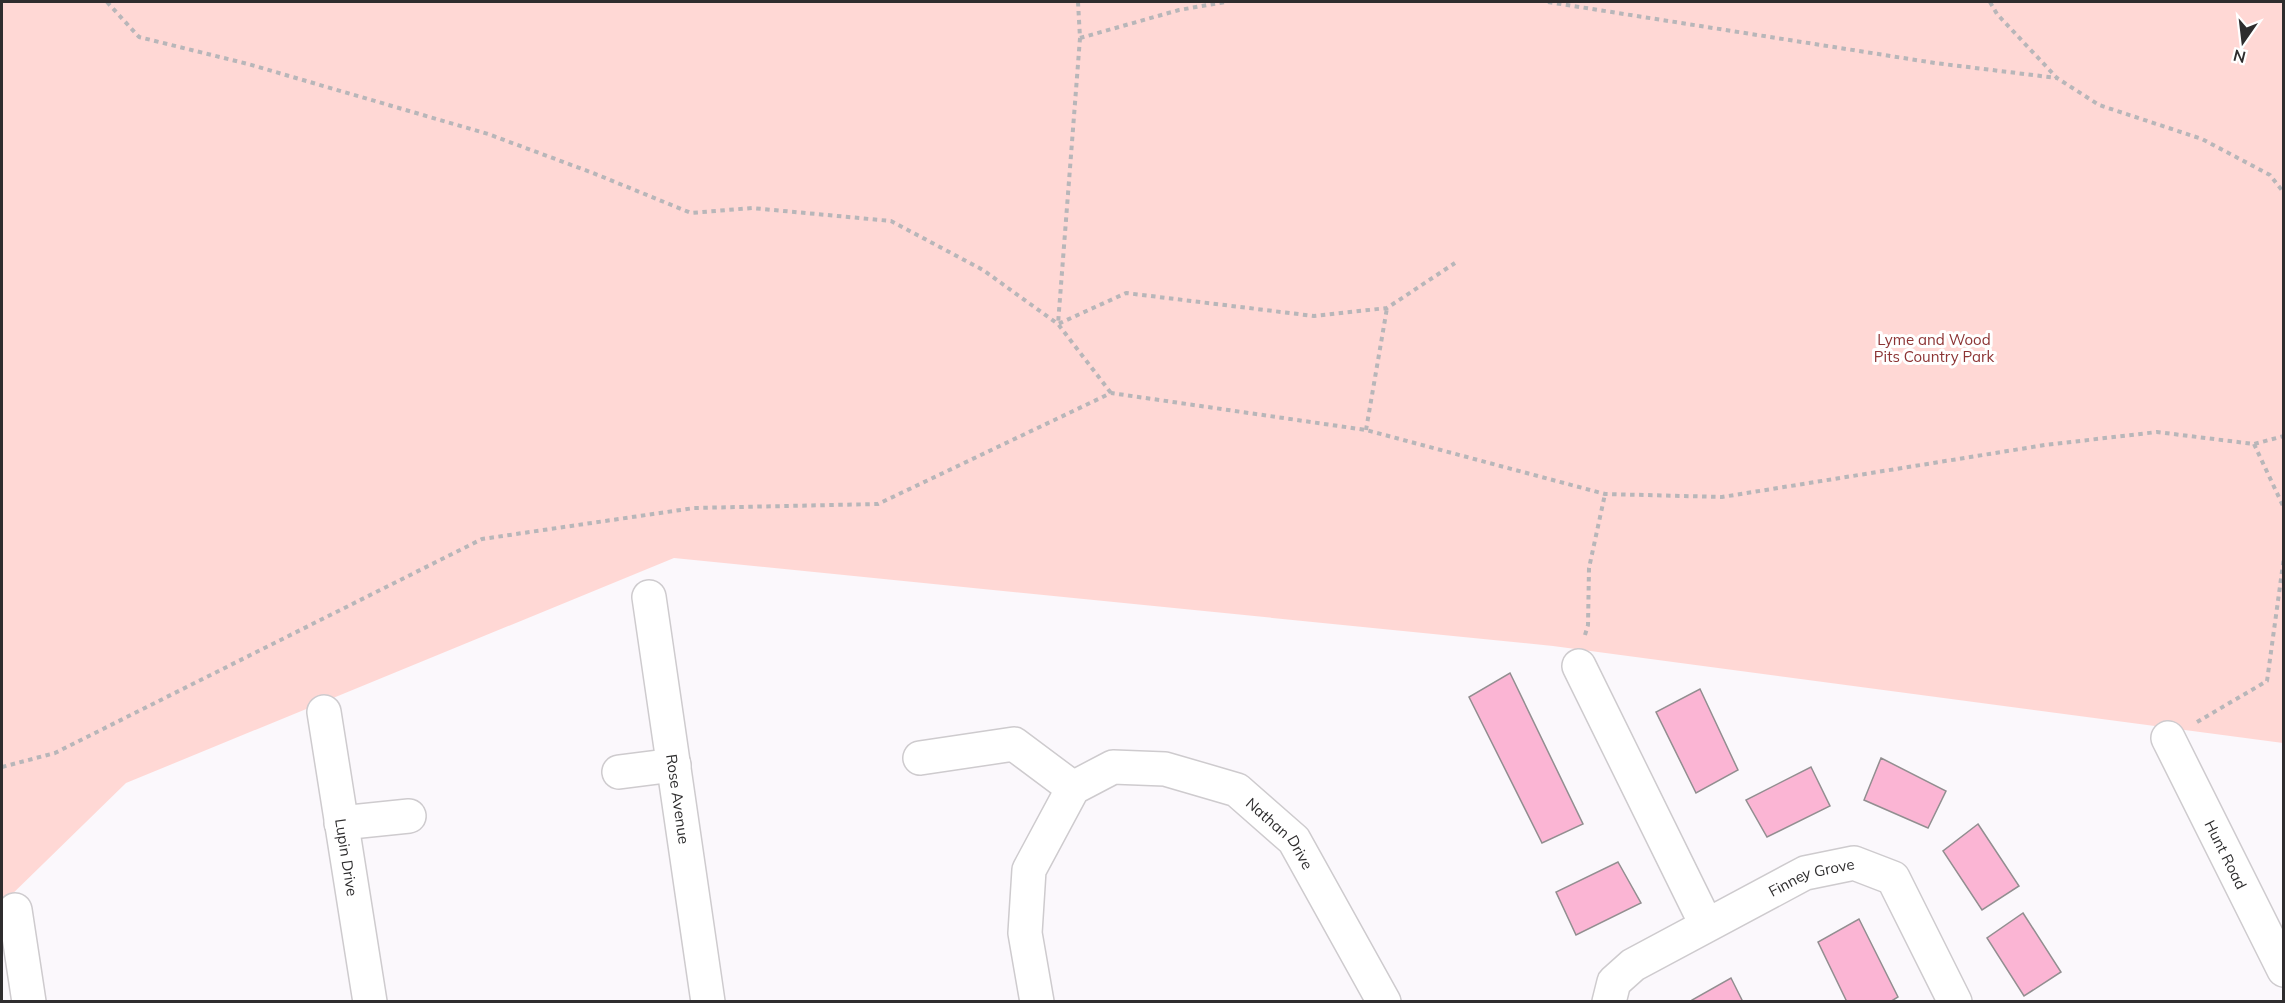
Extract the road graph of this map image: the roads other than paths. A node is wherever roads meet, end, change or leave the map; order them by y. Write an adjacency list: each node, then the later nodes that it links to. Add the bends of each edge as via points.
1 (649, 597): 6 (street, Rose Avenue)
2 (1579, 666): 12 (street)
3 (324, 712): 10 (street, Lupin Drive)
4 (2168, 738): 13 (street, Hunt Road)
5 (920, 758): 8 (street, via 1014,744)
6 (674, 765): 7 (street); 17 (street, Rose Avenue)
7 (619, 772)
8 (1073, 788): 18 (street, via 1029,870 1025,933); 19 (street, Nathan Drive, via 1113,767 1165,769 1237,790 1293,840)
9 (409, 816): 10 (street)
10 (342, 823): 16 (street, Lupin Drive)
11 (15, 910): 15 (street)
12 (1706, 924): 14 (street, Finney Grove, via 1633,965); 20 (street, Finney Grove, via 1805,873 1854,863 1893,878)
13 (2283, 970)
14 (1611, 992)
15 (29, 1002)
16 (370, 1002)
17 (708, 1002)
18 (1037, 1002)
19 (1384, 1002)
20 (1955, 1002)

